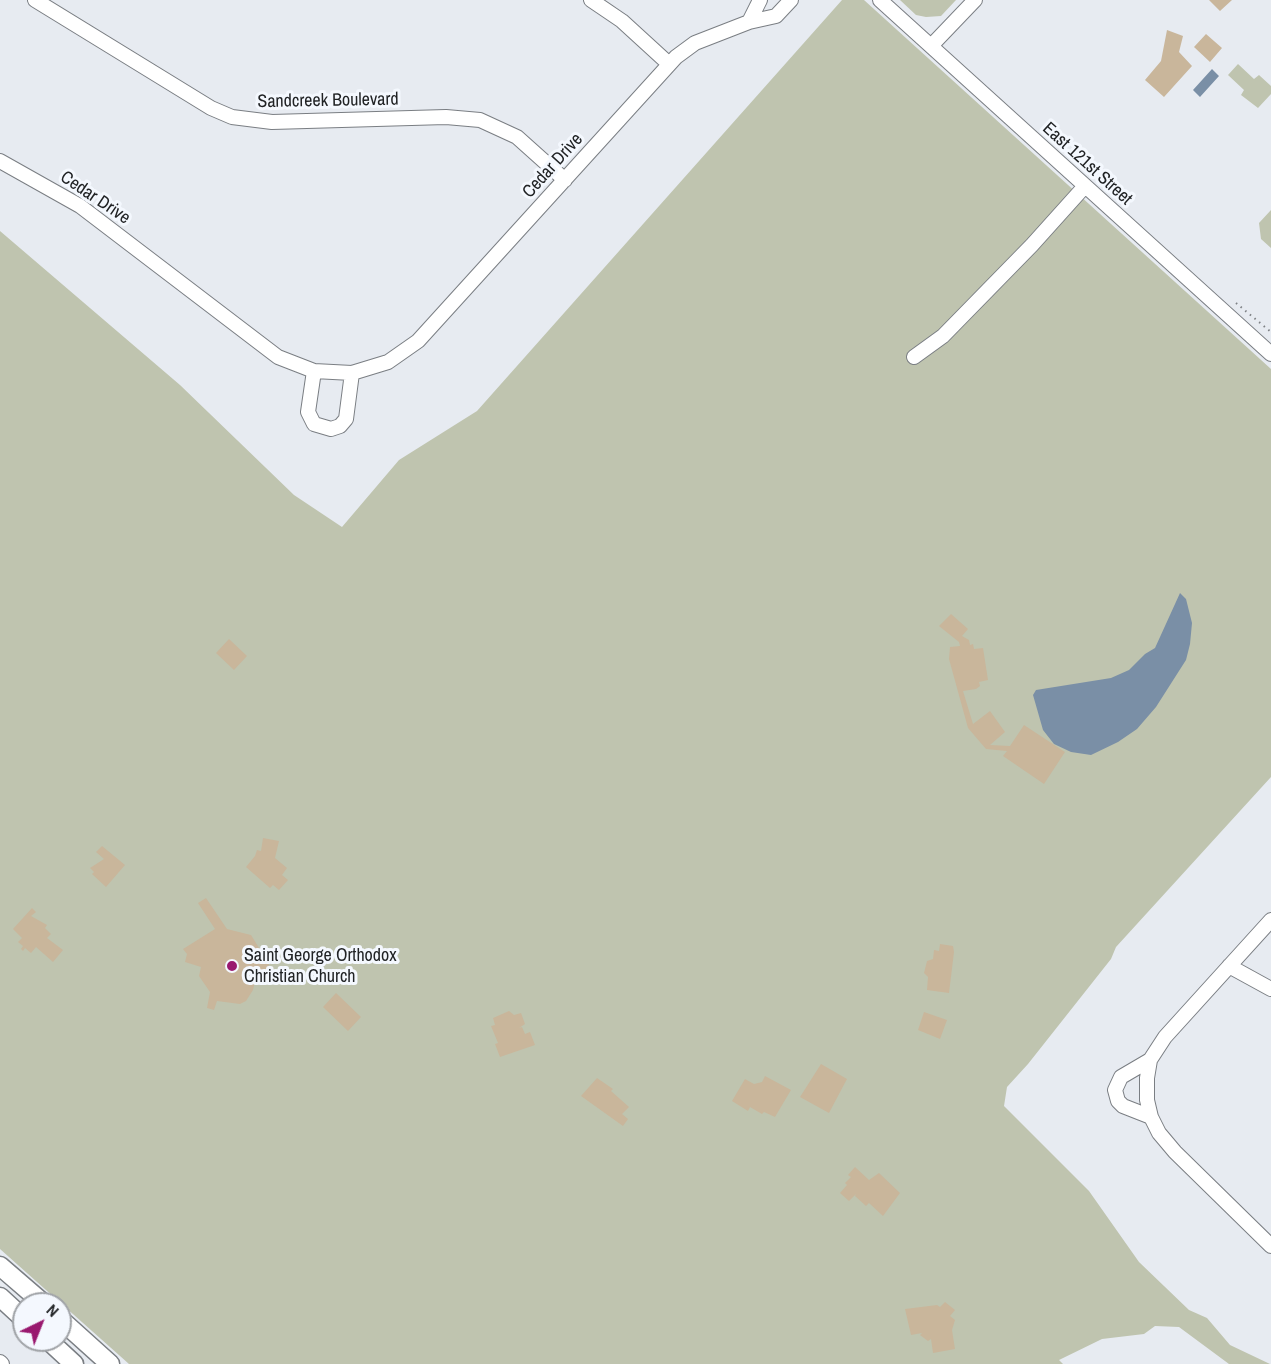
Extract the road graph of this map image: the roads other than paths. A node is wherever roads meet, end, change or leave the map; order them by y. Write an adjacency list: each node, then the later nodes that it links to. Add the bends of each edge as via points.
1 (35, 0): 11 (street, Sandcreek Boulevard, via 232,117 272,122 446,117 480,120 504,129)
2 (591, 0): 9 (street, via 622,21)
3 (760, 0): 7 (street)
4 (791, 0): 7 (street, Cedar Drive, via 776,16)
5 (880, 0): 8 (street, East 121st Street)
6 (975, 0): 8 (street)
7 (749, 22): 9 (street, Cedar Drive, via 695,44)
8 (931, 46): 12 (street, East 121st Street)
9 (669, 64): 11 (street, Cedar Drive)
10 (0, 161): 15 (street, Cedar Drive, via 80,206 278,357)
11 (565, 180): 16 (street, Cedar Drive, via 418,341 388,362)
12 (1085, 186): 13 (street, East 121st Street); 14 (street, via 943,336)
13 (1271, 354)
14 (914, 357)
15 (314, 371): 16 (street, Cedar Drive); 16 (street, via 308,412 314,424 331,429 346,419)
16 (352, 373)
17 (1271, 920): 18 (street)
18 (1229, 966): 19 (street); 20 (street, via 1165,1037)
19 (1271, 989)
20 (1150, 1060): 21 (street, via 1147,1100); 21 (street, via 1121,1077 1116,1090 1123,1106)
21 (1151, 1117): 22 (street, via 1175,1152)
22 (1271, 1246)
23 (0, 1266): 24 (main road)
24 (30, 1292)
25 (0, 1298): 26 (main road)
26 (12, 1308)
27 (72, 1330): 30 (main road)
28 (61, 1352): 29 (main road)
29 (74, 1364)
30 (110, 1364)

